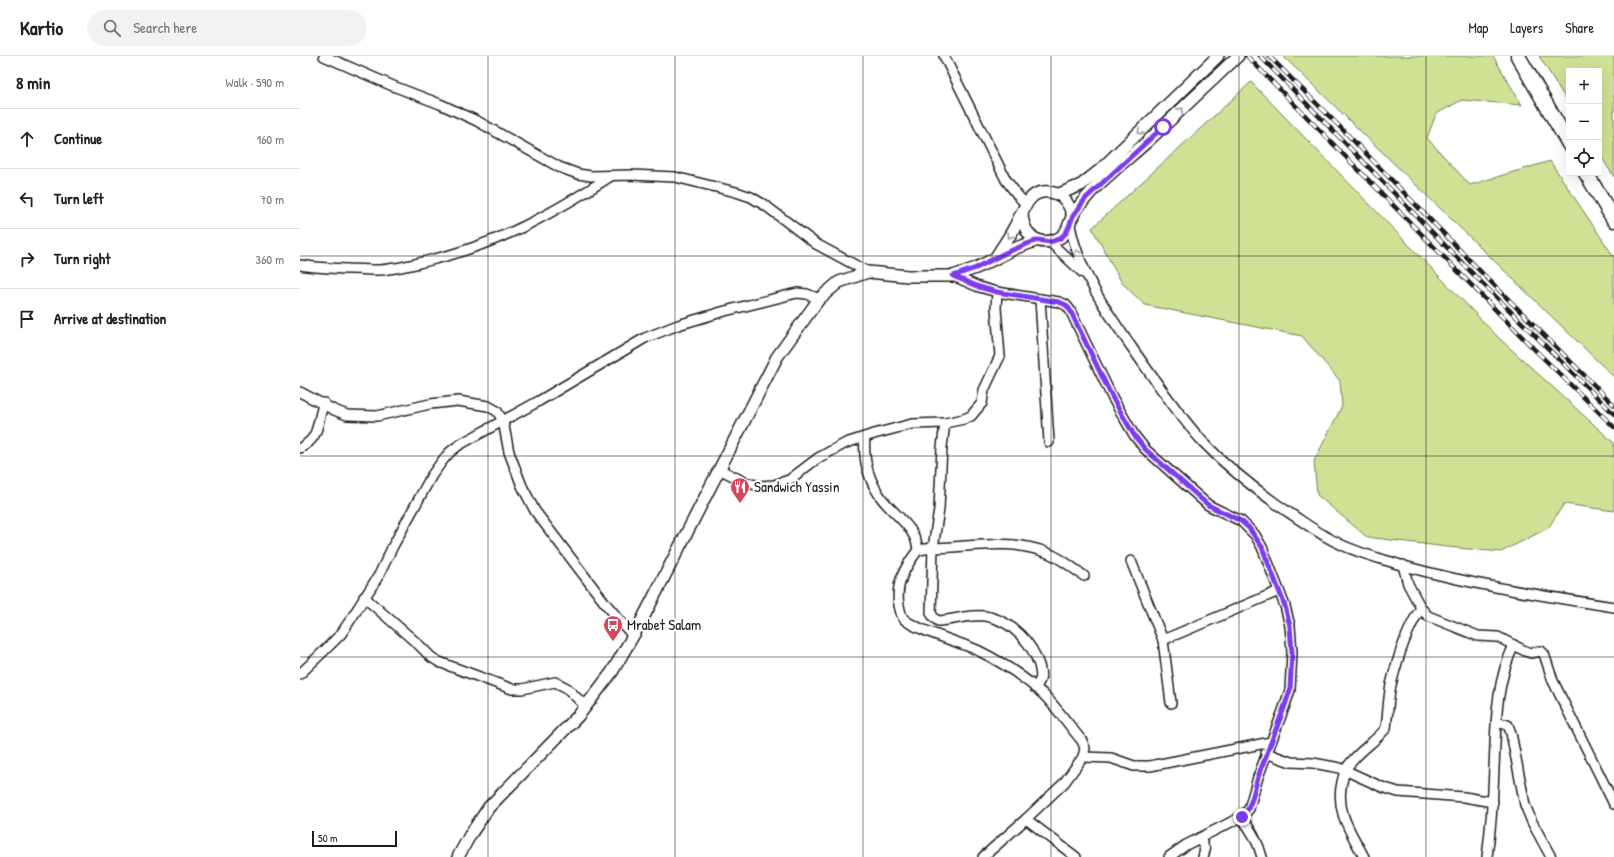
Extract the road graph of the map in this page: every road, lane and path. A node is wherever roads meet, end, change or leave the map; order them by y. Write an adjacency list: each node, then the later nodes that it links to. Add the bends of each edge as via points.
1 (324, 56): 9 (street, via 477,121 565,170 591,176)
2 (944, 56): 12 (street, via 1006,180)
3 (1218, 56): 6 (street)
4 (1238, 56): 7 (street, one-way to 4)
5 (1518, 56): 8 (main road)
6 (1155, 118): 7 (street); 11 (street, one-way to 11, via 1091,178)
7 (1163, 127): 13 (street, via 1093,191)
8 (1567, 140)
9 (611, 176): 18 (street, via 531,224 498,239 453,254 377,270); 19 (street, via 675,177 751,197 816,244)
10 (1588, 176): 14 (main road)
11 (1059, 194): 12 (street, via 1040,192 1032,196); 13 (street, via 1068,203)
12 (1024, 207): 15 (street, via 1022,221 1025,230); 17 (street, one-way to 17, via 1010,235)
13 (1072, 220): 16 (street, via 1066,233); 21 (street, one-way to 13, via 1077,252)
14 (1614, 220)
15 (1038, 240): 16 (street); 17 (street)
16 (1050, 242): 21 (street)
17 (994, 258): 20 (street)
18 (300, 265)
19 (868, 272): 20 (street, via 916,277); 23 (street, via 839,282)
20 (953, 276): 22 (street)
21 (1087, 277): 36 (street, via 1107,311 1171,402 1203,441 1234,472 1267,498 1340,544 1375,558)
22 (997, 292): 24 (street); 28 (street, via 1000,356 984,390 982,403 971,416)
23 (819, 299): 27 (street, via 796,293 678,325 645,338); 32 (street, via 777,358)
24 (1040, 299): 30 (street); 38 (street, via 1059,302 1070,310 1112,397 1145,449 1208,505 1241,521 1255,535)
25 (300, 392): 26 (street)
26 (324, 403): 27 (street, via 347,415 377,416 430,404 458,401 488,406 497,411); 31 (street, via 313,439)
27 (502, 421): 39 (street, via 459,445 443,460 432,475 379,575); 44 (street, via 509,452 535,511)
28 (945, 423): 29 (street, via 912,424); 33 (street, via 939,509)
29 (865, 437): 32 (street, via 846,443 818,458 789,480 774,485 759,486 744,482); 34 (street, via 867,469 880,496 911,530 918,542)
30 (1049, 442)
31 (300, 448)
32 (719, 469): 44 (street)
33 (933, 548): 34 (street); 37 (street, via 992,544 1024,546 1048,553); 42 (street)
34 (918, 550): 43 (street, via 901,575 898,587 900,612 905,620)
35 (1131, 561): 45 (street)
36 (1403, 565): 40 (street, via 1408,584); 41 (street, via 1484,585)
37 (1084, 576)
38 (1279, 591): 45 (street); 52 (street, via 1290,626 1292,671 1288,696)
39 (364, 597): 47 (street, via 341,634); 50 (street, via 439,662 512,689 560,683)
40 (1421, 608): 46 (street, via 1428,616 1448,625 1478,636 1498,637); 55 (street, via 1414,618 1398,660 1391,687 1386,728)
41 (1614, 608)
42 (933, 617): 43 (street); 48 (street, via 938,621 972,616 990,617 1005,623 1020,634 1030,646 1037,661 1041,674)
43 (916, 626): 48 (street, via 977,650)
44 (633, 636): 50 (street, via 612,672)
45 (1163, 640): 49 (street)
46 (1514, 645): 51 (street, via 1502,676); 57 (street, via 1525,651 1541,651 1544,654 1553,681)
47 (300, 674)
48 (1035, 688): 54 (street, via 1082,741 1085,748)
49 (1171, 702)
50 (586, 707): 62 (street, via 489,807)
51 (1496, 722): 56 (street); 69 (street, via 1508,725 1524,805)
52 (1271, 742): 53 (street); 54 (street, via 1150,766 1134,766 1111,758)
53 (1266, 753): 55 (street, via 1291,762 1328,765); 58 (street, via 1252,799)
54 (1084, 757): 59 (street, via 1064,783)
55 (1345, 770): 56 (street, via 1398,792); 67 (street, via 1340,805 1343,818)
56 (1493, 802): 68 (street)
57 (1614, 804)
58 (1242, 817): 60 (street); 66 (street, via 1259,844)
59 (1026, 819): 63 (street); 64 (street)
60 (1200, 838): 61 (street); 65 (street, via 1205,850)
61 (1170, 856)
62 (458, 857)
63 (983, 857)
64 (1076, 857)
65 (1203, 857)
66 (1262, 857)
67 (1364, 857)
68 (1487, 857)
69 (1551, 857)

